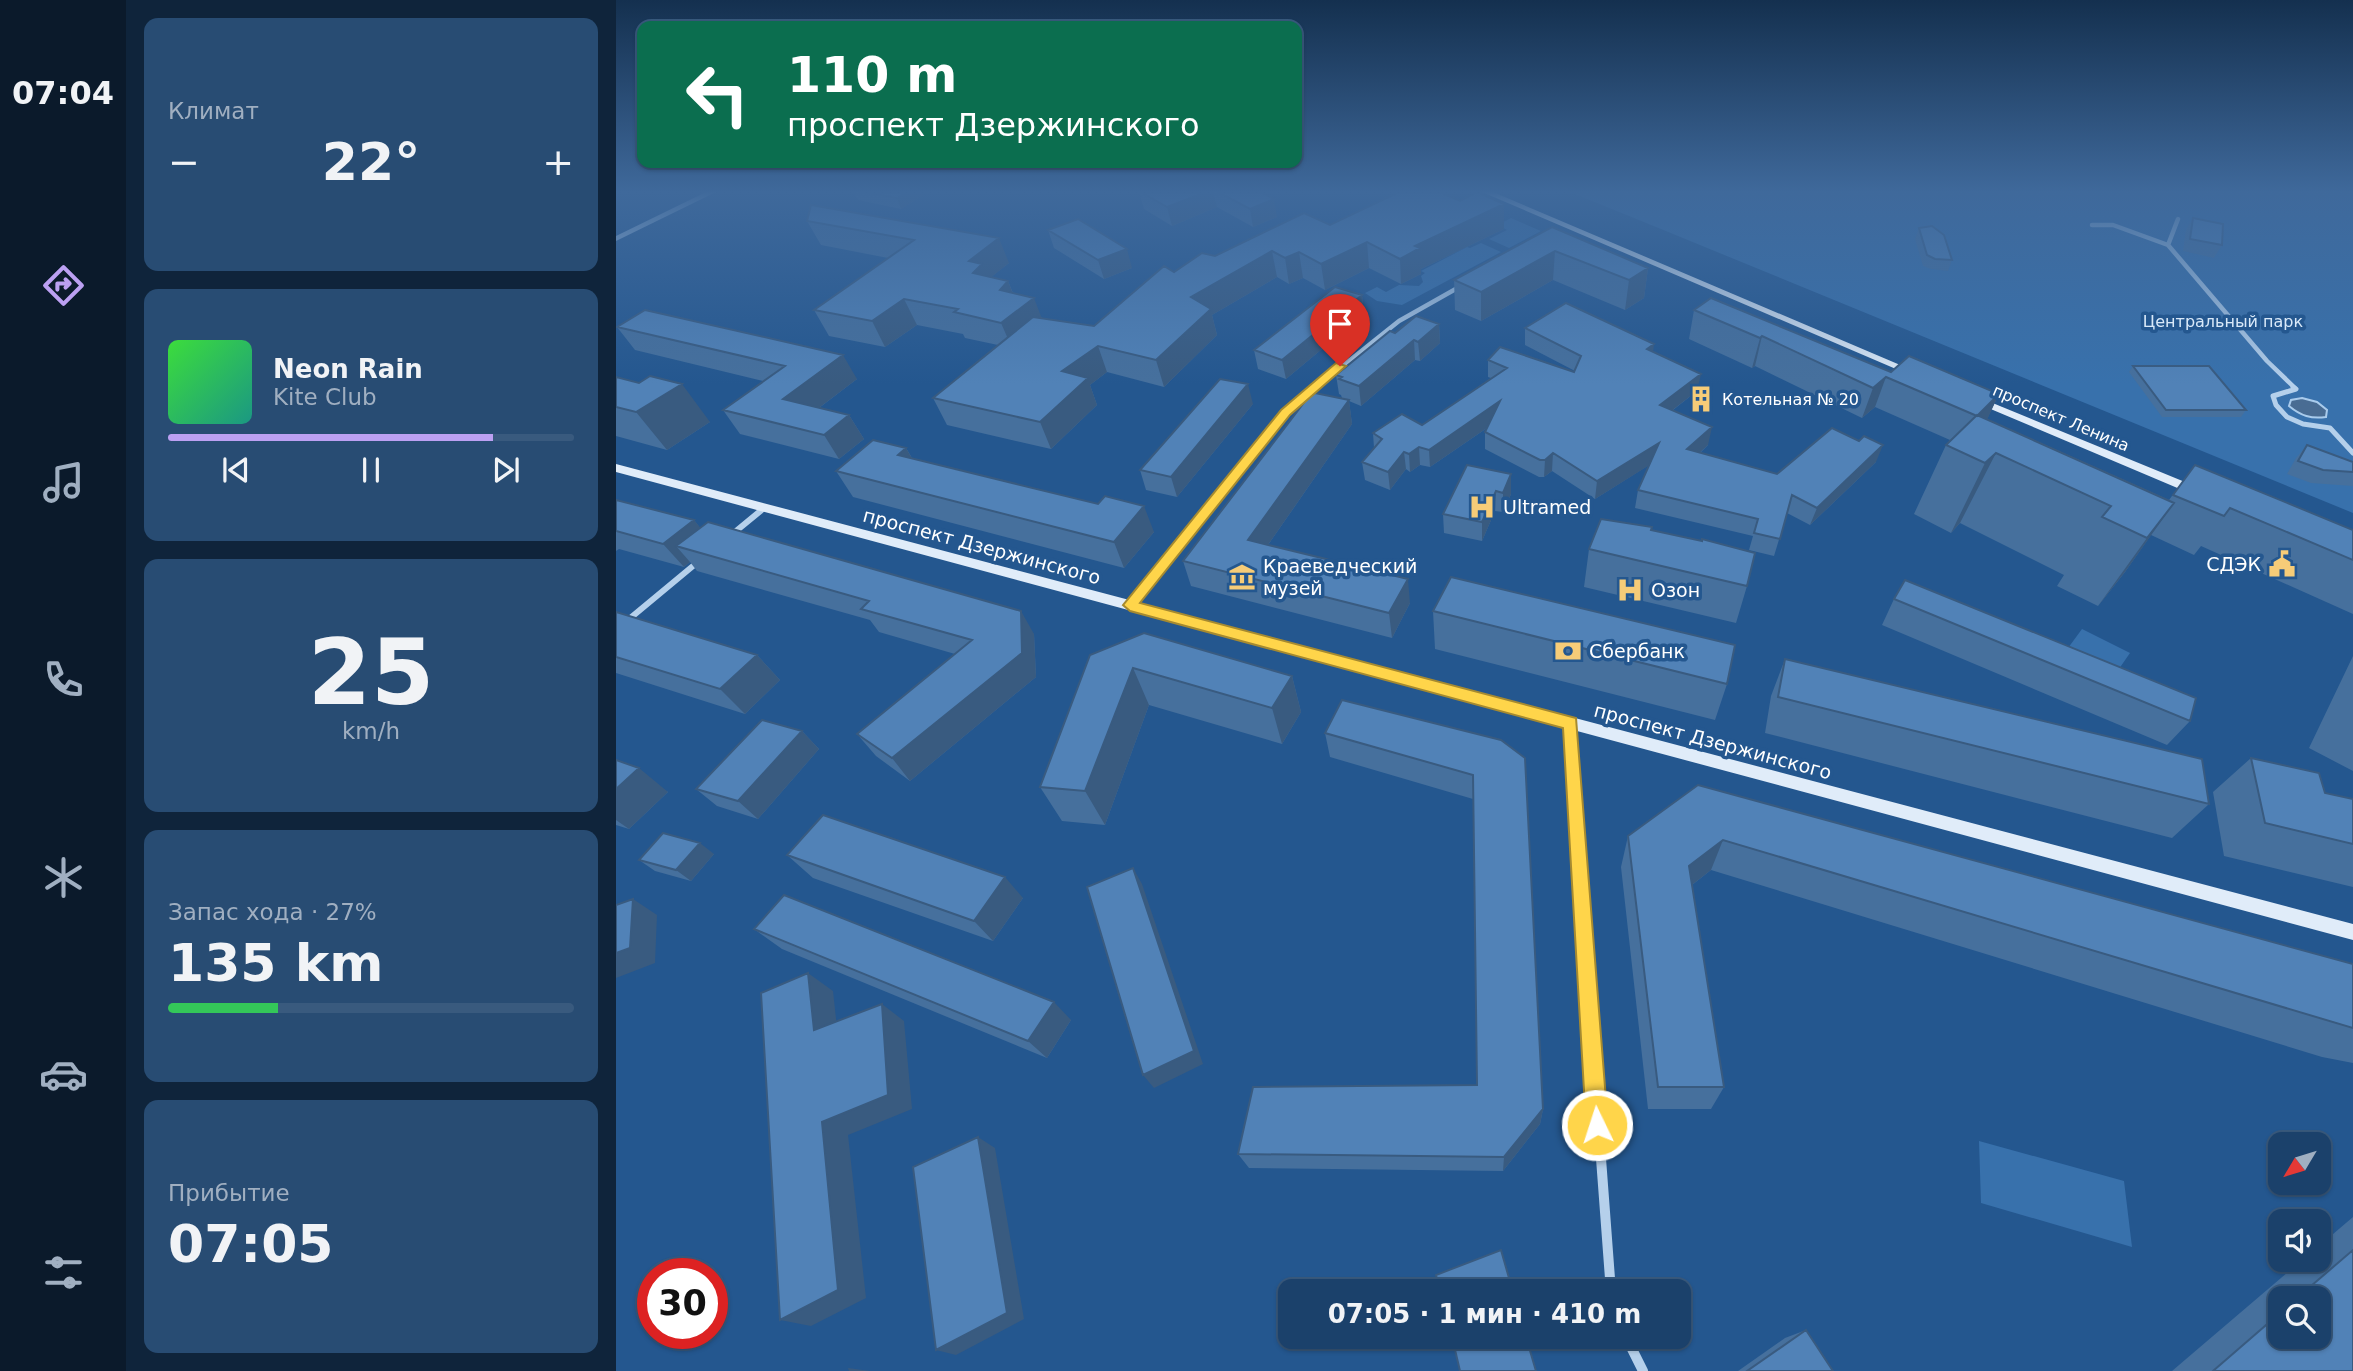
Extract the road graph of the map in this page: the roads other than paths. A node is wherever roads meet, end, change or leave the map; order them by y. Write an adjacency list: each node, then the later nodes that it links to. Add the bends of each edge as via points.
1 (1631, 256): 4 (main road)
2 (2177, 256): 6 (street, via 2295,389 2273,396 2274,406 2284,417 2306,426 2330,428)
3 (1470, 281): 12 (street, via 1399,321 1286,412)
4 (1928, 379)
5 (1966, 395): 8 (main road, проспект Ленина)
6 (2353, 453)
7 (616, 468): 9 (main road, проспект Дзержинского)
8 (2207, 496)
9 (764, 508): 10 (street); 12 (main road, проспект Дзержинского)
10 (721, 543)
11 (710, 552): 13 (street)
12 (1130, 605): 14 (main road, проспект Дзержинского)
13 (616, 630)
14 (1571, 723): 15 (main road, проспект Дзержинского); 16 (street)
15 (2353, 932)
16 (1610, 1279)
17 (1632, 1349): 18 (street)
18 (1643, 1371)

